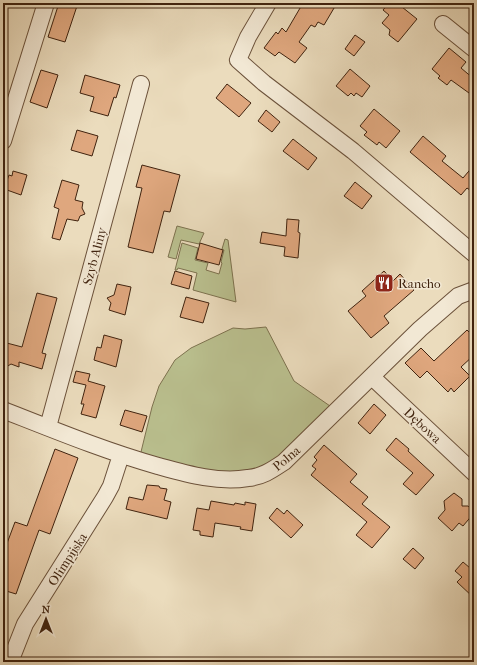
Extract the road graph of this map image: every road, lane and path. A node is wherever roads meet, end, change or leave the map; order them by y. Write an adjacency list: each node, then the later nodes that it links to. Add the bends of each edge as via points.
1 (46, 3): 6 (street)
2 (268, 3): 7 (street, via 238,60 352,151)
3 (443, 24): 4 (street)
4 (474, 49)
5 (141, 84): 11 (street, Szyb Aliny)
6 (3, 142)
7 (474, 254)
8 (474, 290): 9 (street, Polna, via 458,296 420,329)
9 (372, 377): 12 (street, Polna, via 284,462 268,473 226,480 191,475); 13 (street, Dębowa)
10 (3, 410): 11 (street, Polna)
11 (48, 427): 12 (street, Polna)
12 (121, 455): 14 (street, Olimpijska, via 111,486 25,624)
13 (474, 473)
14 (10, 662)

